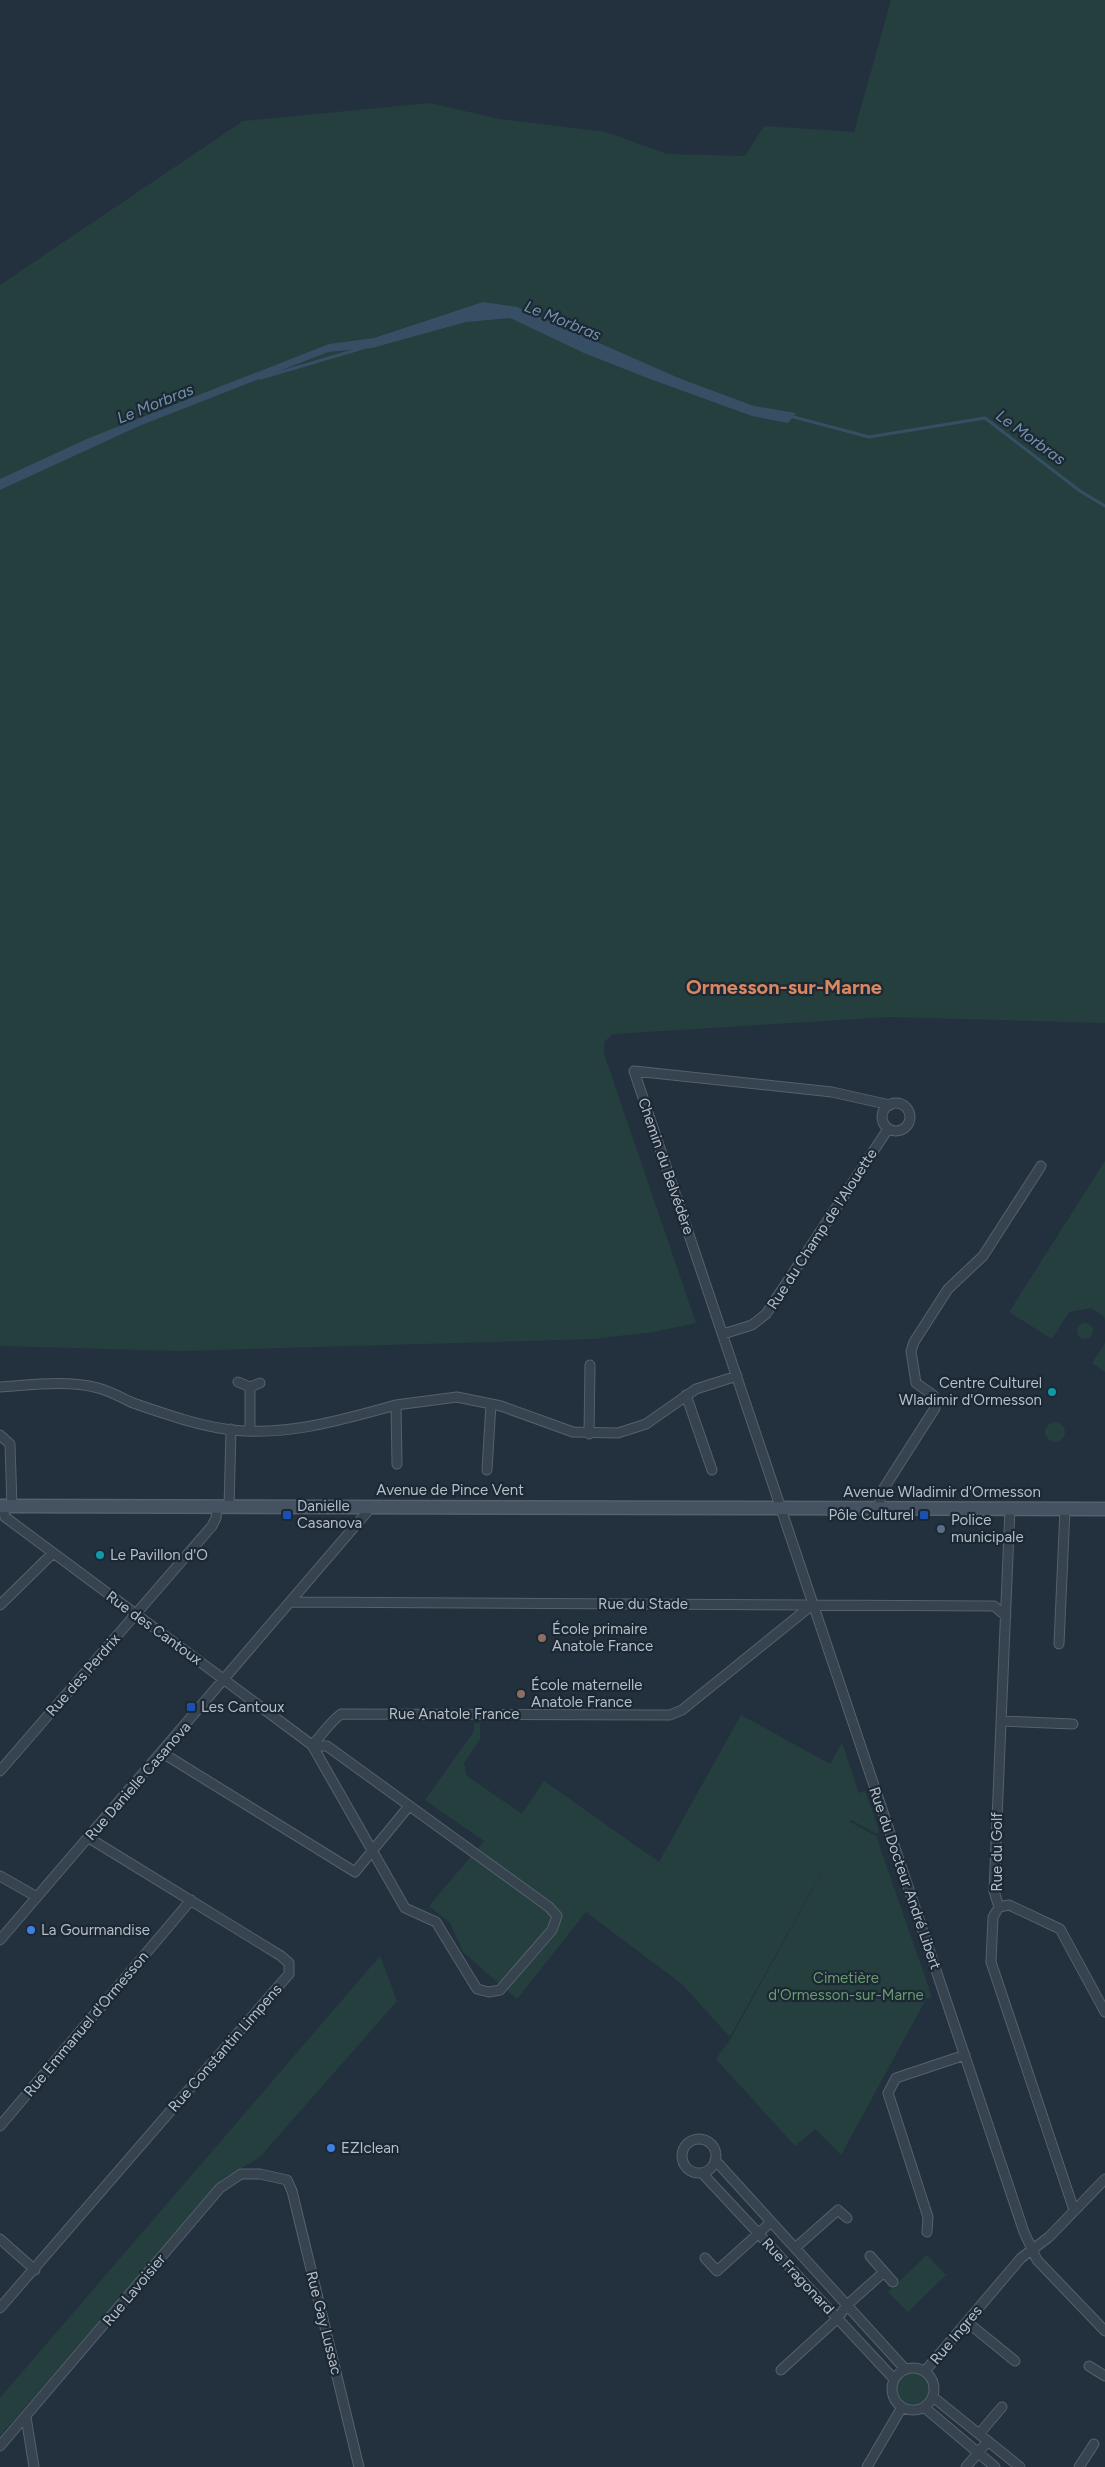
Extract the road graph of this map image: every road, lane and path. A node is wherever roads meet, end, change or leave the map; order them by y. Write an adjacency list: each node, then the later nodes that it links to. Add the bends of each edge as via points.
1 (890, 1104): 2 (street, via 882,1116); 2 (street, via 900,1103 906,1107 910,1122 899,1131); 4 (street, Chemin du Belvédère, via 832,1092 634,1071)
2 (888, 1129): 4 (street, Rue du Champ de l'Alouette, via 766,1314 752,1325)
3 (1041, 1166): 25 (street, via 983,1256 948,1289 914,1342 916,1383 933,1395 935,1408 884,1488)
4 (723, 1334): 6 (street, Chemin du Belvédère)
5 (590, 1365): 16 (street)
6 (737, 1376): 11 (street); 23 (street, Chemin du Belvédère)
7 (238, 1382): 10 (street)
8 (260, 1383): 10 (street)
9 (0, 1387): 14 (street, via 92,1387 160,1412)
10 (250, 1387): 15 (street)
11 (686, 1395): 16 (street, via 646,1424 618,1433); 20 (street)
12 (491, 1404): 13 (street, via 457,1397); 16 (street, via 573,1432); 19 (street)
13 (396, 1405): 15 (street, via 318,1426); 18 (street)
14 (231, 1430): 15 (street); 24 (street)
15 (250, 1431)
16 (589, 1434)
17 (0, 1435): 21 (street, via 10,1444)
18 (397, 1464)
19 (487, 1470)
20 (712, 1470)
21 (5, 1506): 24 (main road, Avenue de Pince Vent); 29 (street, Rue des Cantoux, via 5,1517)
22 (368, 1506): 23 (main road, Avenue de Pince Vent); 24 (main road, Avenue de Pince Vent); 31 (street, Rue Danielle Casanova, via 367,1512)
23 (780, 1507): 25 (main road, Avenue Wladimir d'Ormesson); 33 (street, Rue du Docteur André Libert)
24 (223, 1508): 35 (street, Rue des Perdrix, via 212,1526)
25 (880, 1508): 26 (main road, Avenue Wladimir d'Ormesson)
26 (1010, 1508): 27 (main road, Avenue Wladimir d'Ormesson); 30 (street, Rue du Golf)
27 (1065, 1508): 28 (main road, Avenue Wladimir d'Ormesson); 37 (street)
28 (1105, 1509)
29 (53, 1553): 32 (street); 35 (street, Rue des Cantoux)
30 (1006, 1595): 34 (street); 36 (street, Rue du Golf)
31 (291, 1602): 33 (street, Rue du Stade); 38 (street, Rue Danielle Casanova)
32 (0, 1605)
33 (812, 1605): 34 (street, Rue du Stade); 41 (street, Rue Anatole France, via 682,1710 670,1715 341,1714 326,1725 325,1733); 53 (street, Rue du Docteur André Libert)
34 (994, 1606): 36 (street)
35 (135, 1614): 38 (street, Rue des Cantoux); 43 (street, Rue des Perdrix)
36 (1006, 1616): 39 (street, Rue du Golf)
37 (1059, 1644)
38 (225, 1680): 41 (street, Rue des Cantoux); 42 (street, Rue Danielle Casanova)
39 (1001, 1721): 40 (street); 50 (street, Rue du Golf, via 994,1891)
40 (1073, 1724)
41 (312, 1745): 44 (street, via 327,1746); 46 (street)
42 (160, 1754): 45 (street, Rue Danielle Casanova); 46 (street, via 169,1756 356,1872)
43 (0, 1771)
44 (409, 1806): 46 (street); 46 (street, via 548,1907 557,1916 552,1930 500,1990 477,1989 436,1922 405,1908)
45 (89, 1838): 48 (street, Rue Danielle Casanova); 49 (street, Rue Constantin Limpens)
46 (373, 1851)
47 (0, 1876): 48 (street)
48 (36, 1897): 51 (street, Rue Danielle Casanova)
49 (191, 1900): 54 (street, Rue Emmanuel d'Ormesson); 69 (street, Rue Constantin Limpens, via 281,1956 289,1963 289,1974)
50 (999, 1907): 52 (street, via 1009,1905 1060,1929); 59 (street, Rue du Golf, via 993,1917 990,1962)
51 (0, 1940)
52 (1105, 2012)
53 (966, 2055): 62 (street, via 896,2078 888,2093 928,2217); 66 (street, Rue du Docteur André Libert)
54 (0, 2126)
55 (715, 2160): 56 (street); 56 (street, Rue Fragonard, via 715,2152 707,2141 690,2141 684,2147 682,2160 689,2170); 61 (street, Rue Fragonard)
56 (702, 2173): 63 (street, Rue Fragonard)
57 (1105, 2179): 59 (street, Rue Ingres)
58 (287, 2180): 88 (street, Rue Lavoisier, via 241,2174 220,2188); 95 (street, Rue Gay Lussac)
59 (1074, 2210): 66 (street, Rue Ingres)
60 (847, 2218): 65 (street, via 838,2210)
61 (771, 2222): 63 (street); 65 (street, Rue Fragonard)
62 (927, 2232)
63 (758, 2233): 68 (street, via 717,2271); 74 (street, Rue Fragonard)
64 (0, 2239): 69 (street)
65 (796, 2248): 72 (street, Rue Fragonard)
66 (1031, 2250): 75 (street, Rue Ingres); 76 (street, Rue du Docteur André Libert)
67 (870, 2256): 70 (street)
68 (705, 2258)
69 (35, 2270): 73 (street, Rue Constantin Limpens)
70 (884, 2272): 71 (street); 72 (street)
71 (893, 2282)
72 (847, 2305): 74 (street); 79 (street, Rue Fragonard)
73 (0, 2308)
74 (837, 2319): 80 (street); 83 (street, Rue Fragonard)
75 (967, 2322): 77 (street); 81 (street, Rue Ingres)
76 (1105, 2331)
77 (1015, 2361)
78 (1088, 2366): 82 (street)
79 (905, 2369): 81 (street); 83 (street)
80 (781, 2370)
81 (925, 2371): 84 (street, via 934,2383)
82 (1105, 2376)
83 (894, 2379): 85 (street, via 894,2398)
84 (933, 2397): 86 (street); 89 (street)
85 (902, 2407): 86 (street, via 913,2410); 96 (street)
86 (924, 2407): 93 (street)
87 (1002, 2407): 89 (street)
88 (26, 2417): 92 (street, Rue Lavoisier); 94 (street)
89 (978, 2434): 90 (street)
90 (988, 2441): 93 (street); 99 (street)
91 (1094, 2444): 100 (street)
92 (0, 2446)
93 (977, 2452): 97 (street); 98 (street)
94 (34, 2467)
95 (359, 2467)
96 (867, 2467)
97 (966, 2467)
98 (995, 2467)
99 (1020, 2467)
100 (1079, 2467)

